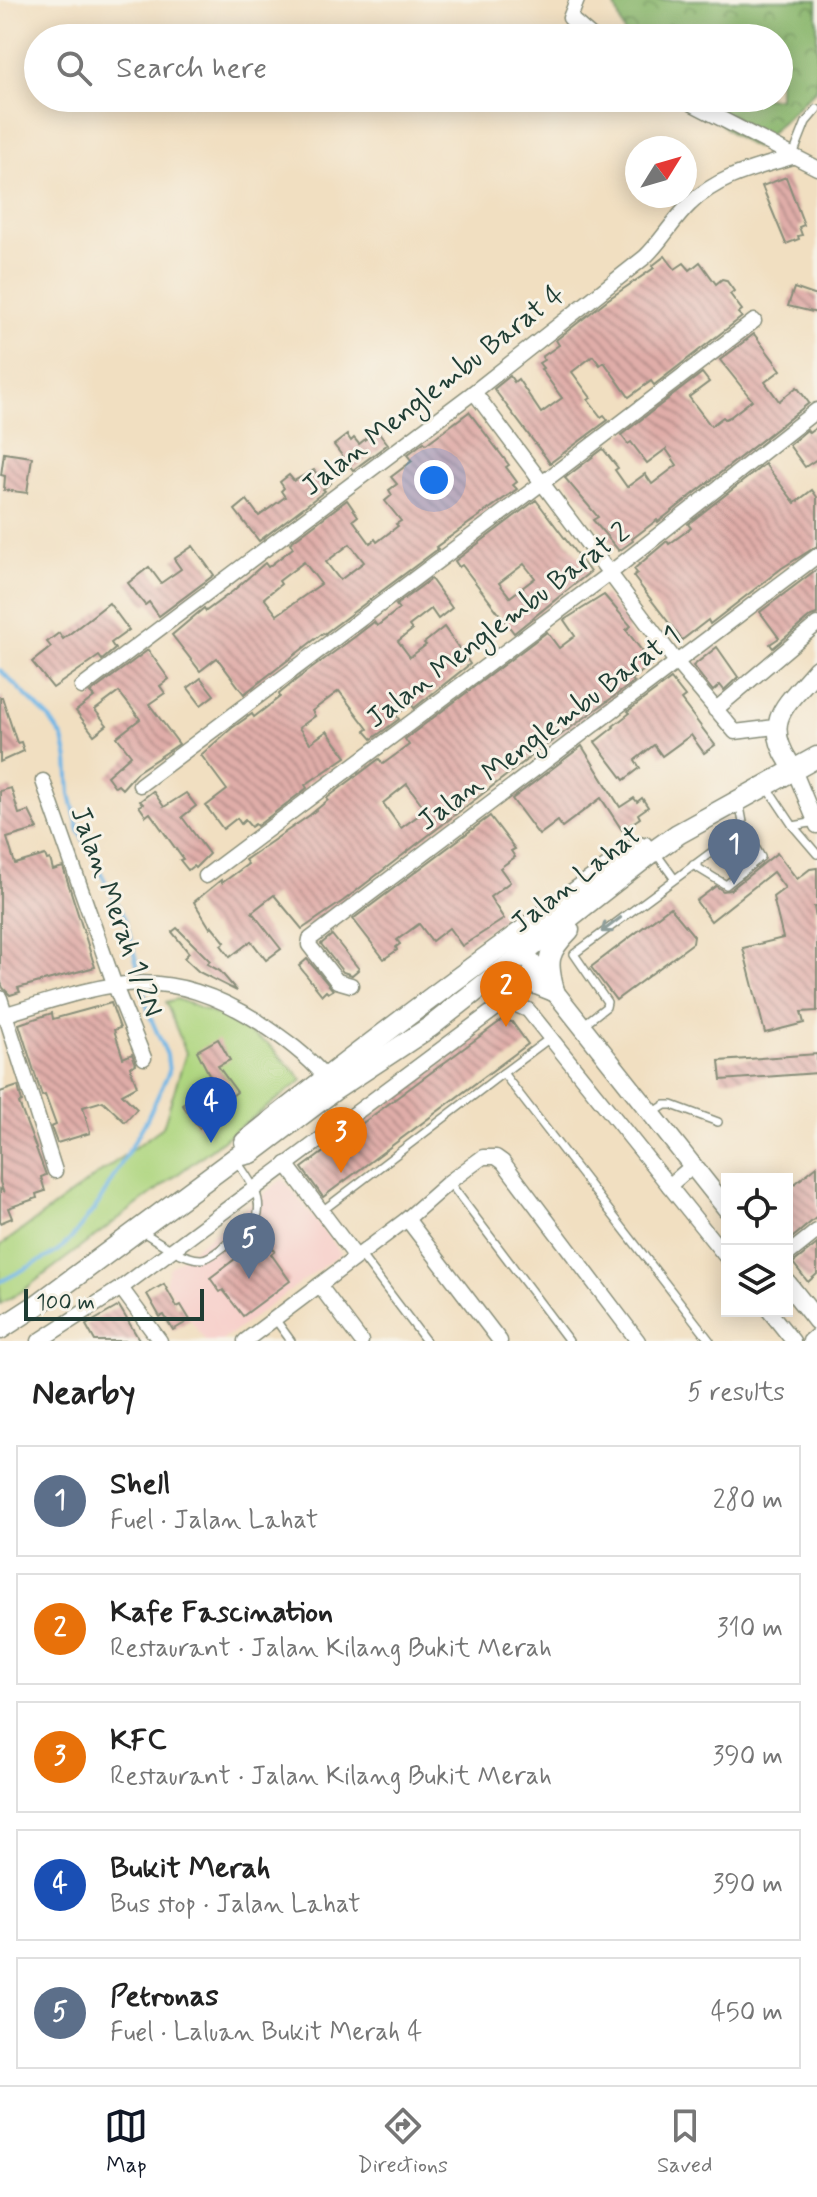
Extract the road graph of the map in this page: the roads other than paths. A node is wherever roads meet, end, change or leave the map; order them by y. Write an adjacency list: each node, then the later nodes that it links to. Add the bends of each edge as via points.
1 (577, 0): 2 (street, via 570,18)
2 (577, 24)
3 (817, 109): 5 (lane)
4 (707, 112): 5 (street)
5 (792, 157): 6 (street); 8 (street, Jalan Menglembu Barat 4, via 733,175 710,188 645,257)
6 (817, 168)
7 (754, 321): 10 (street)
8 (474, 392): 10 (street); 16 (street, Jalan Menglembu Barat 4)
9 (817, 410): 12 (street, Jalan Menglembu Barat 2)
10 (542, 483): 12 (street); 23 (street)
11 (817, 556): 14 (street, Jalan Menglembu Barat 1)
12 (610, 573): 14 (street); 33 (street, Jalan Menglembu Barat 2)
13 (817, 624): 17 (street)
14 (677, 663): 17 (street); 37 (street, Jalan Menglembu Barat 1, via 310,939 309,945 337,981)
15 (817, 669): 18 (street)
16 (82, 687)
17 (715, 710): 18 (street, via 735,732)
18 (775, 727): 21 (street)
19 (817, 748): 21 (main road)
20 (817, 757): 21 (main road)
21 (792, 768): 24 (main road, Jalan Lahat); 25 (main road, Jalan Lahat); 26 (street)
22 (43, 781): 38 (street, Jalan Merah 1/2N)
23 (140, 785)
24 (766, 785): 25 (main road, Jalan Lahat); 27 (lane)
25 (737, 796): 28 (lane); 29 (main road, Jalan Lahat)
26 (816, 824): 27 (lane)
27 (793, 826): 30 (lane)
28 (744, 828): 32 (lane); 32 (lane, via 761,857 726,885)
29 (650, 846): 31 (main road, Jalan Lahat); 34 (lane); 35 (main road, Jalan Lahat); 39 (main road, via 625,883 556,944 549,958)
30 (817, 854)
31 (621, 860): 35 (main road, via 538,927); 41 (main road, Jalan Lahat)
32 (693, 865): 34 (lane)
33 (206, 876)
34 (674, 878): 44 (lane, one-way to 44, via 574,954 607,1002)
35 (524, 953): 36 (main road, Jalan Lahat); 39 (street); 41 (main road, via 506,953 454,993)
36 (485, 984): 39 (main road, via 524,979); 43 (main road, Jalan Lahat)
37 (351, 985)
38 (115, 986): 42 (street); 46 (street, Jalan Merah 1/2N); 48 (street, via 159,982 233,1006 312,1061)
39 (554, 991): 44 (street)
40 (0, 998): 42 (street)
41 (413, 1012): 48 (main road, Jalan Lahat)
42 (3, 1015): 54 (street)
43 (430, 1027): 48 (main road, via 342,1076); 51 (main road, Jalan Lahat)
44 (581, 1027): 49 (street)
45 (550, 1038): 47 (lane); 52 (street, via 528,1010 514,1004 498,1007); 56 (street)
46 (144, 1058)
47 (503, 1073): 59 (lane); 84 (lane)
48 (325, 1077): 51 (main road, Jalan Lahat, via 244,1142)
49 (651, 1114): 50 (lane, via 672,1105); 53 (street)
50 (718, 1122)
51 (241, 1156): 57 (lane); 61 (main road, Jalan Lahat)
52 (286, 1164): 57 (street); 59 (street)
53 (692, 1166): 56 (street); 58 (street)
54 (55, 1171)
55 (449, 1182): 60 (street); 82 (lane); 83 (street, via 483,1157 503,1162)
56 (669, 1186): 65 (street)
57 (255, 1188): 63 (street); 63 (lane, via 257,1217 215,1254 201,1259)
58 (721, 1202)
59 (322, 1211): 66 (street)
60 (407, 1219): 66 (street); 81 (street)
61 (139, 1229): 63 (lane); 73 (main road, Jalan Lahat)
62 (817, 1231): 64 (street)
63 (172, 1249): 68 (street)
64 (793, 1250)
65 (721, 1251)
66 (358, 1255): 67 (street); 80 (lane)
67 (319, 1285): 70 (street); 79 (street)
68 (121, 1288): 75 (street); 76 (street)
69 (793, 1291): 72 (street)
70 (274, 1317): 77 (street); 78 (lane)
71 (774, 1317): 85 (street)
72 (817, 1321)
73 (0, 1329)
74 (817, 1335): 86 (street)
75 (39, 1341)
76 (160, 1341)
77 (245, 1341)
78 (291, 1341)
79 (361, 1341)
80 (426, 1341)
81 (500, 1341)
82 (569, 1341)
83 (638, 1341)
84 (710, 1341)
85 (793, 1341)
86 (810, 1341)

